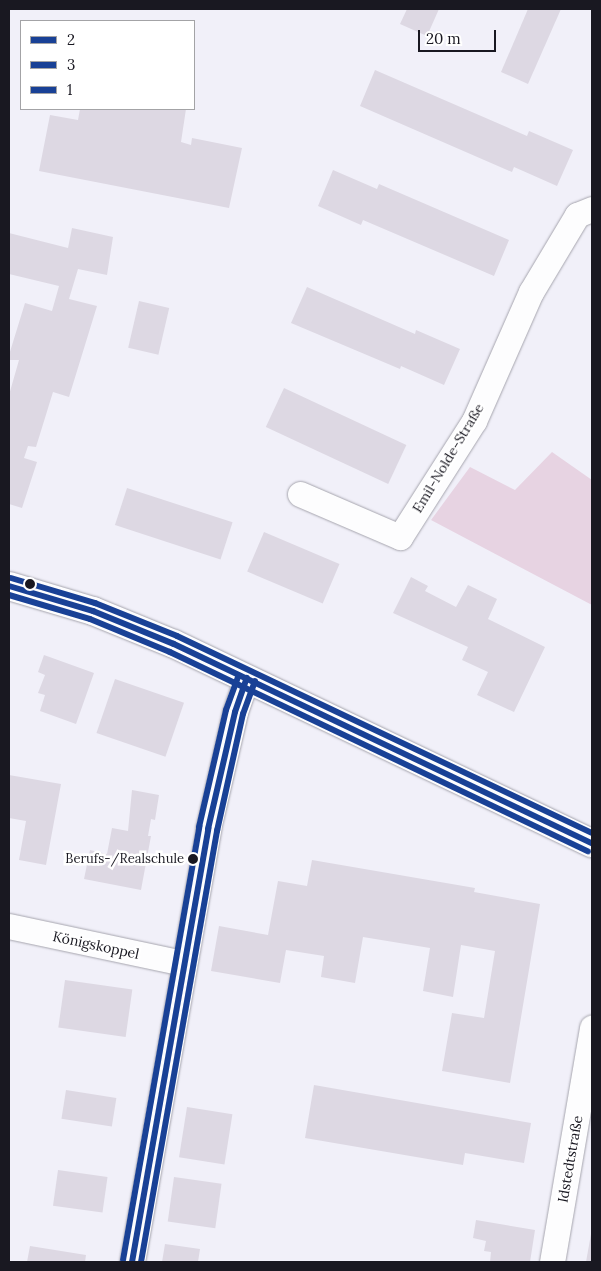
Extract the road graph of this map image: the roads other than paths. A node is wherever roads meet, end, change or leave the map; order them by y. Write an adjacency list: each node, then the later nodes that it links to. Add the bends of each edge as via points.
1 (592, 209): 2 (street, Emil-Nolde-Straße, via 577,215 531,292 474,421 400,537)
2 (300, 494)
3 (9, 586): 4 (main road, via 93,611)
4 (247, 678): 5 (main road); 7 (street, via 219,773)
5 (592, 843)
6 (9, 926): 7 (street, Königskoppel)
7 (183, 963): 9 (street)
8 (592, 1027): 10 (street, Idstedtstraße)
9 (132, 1262)
10 (552, 1262)

